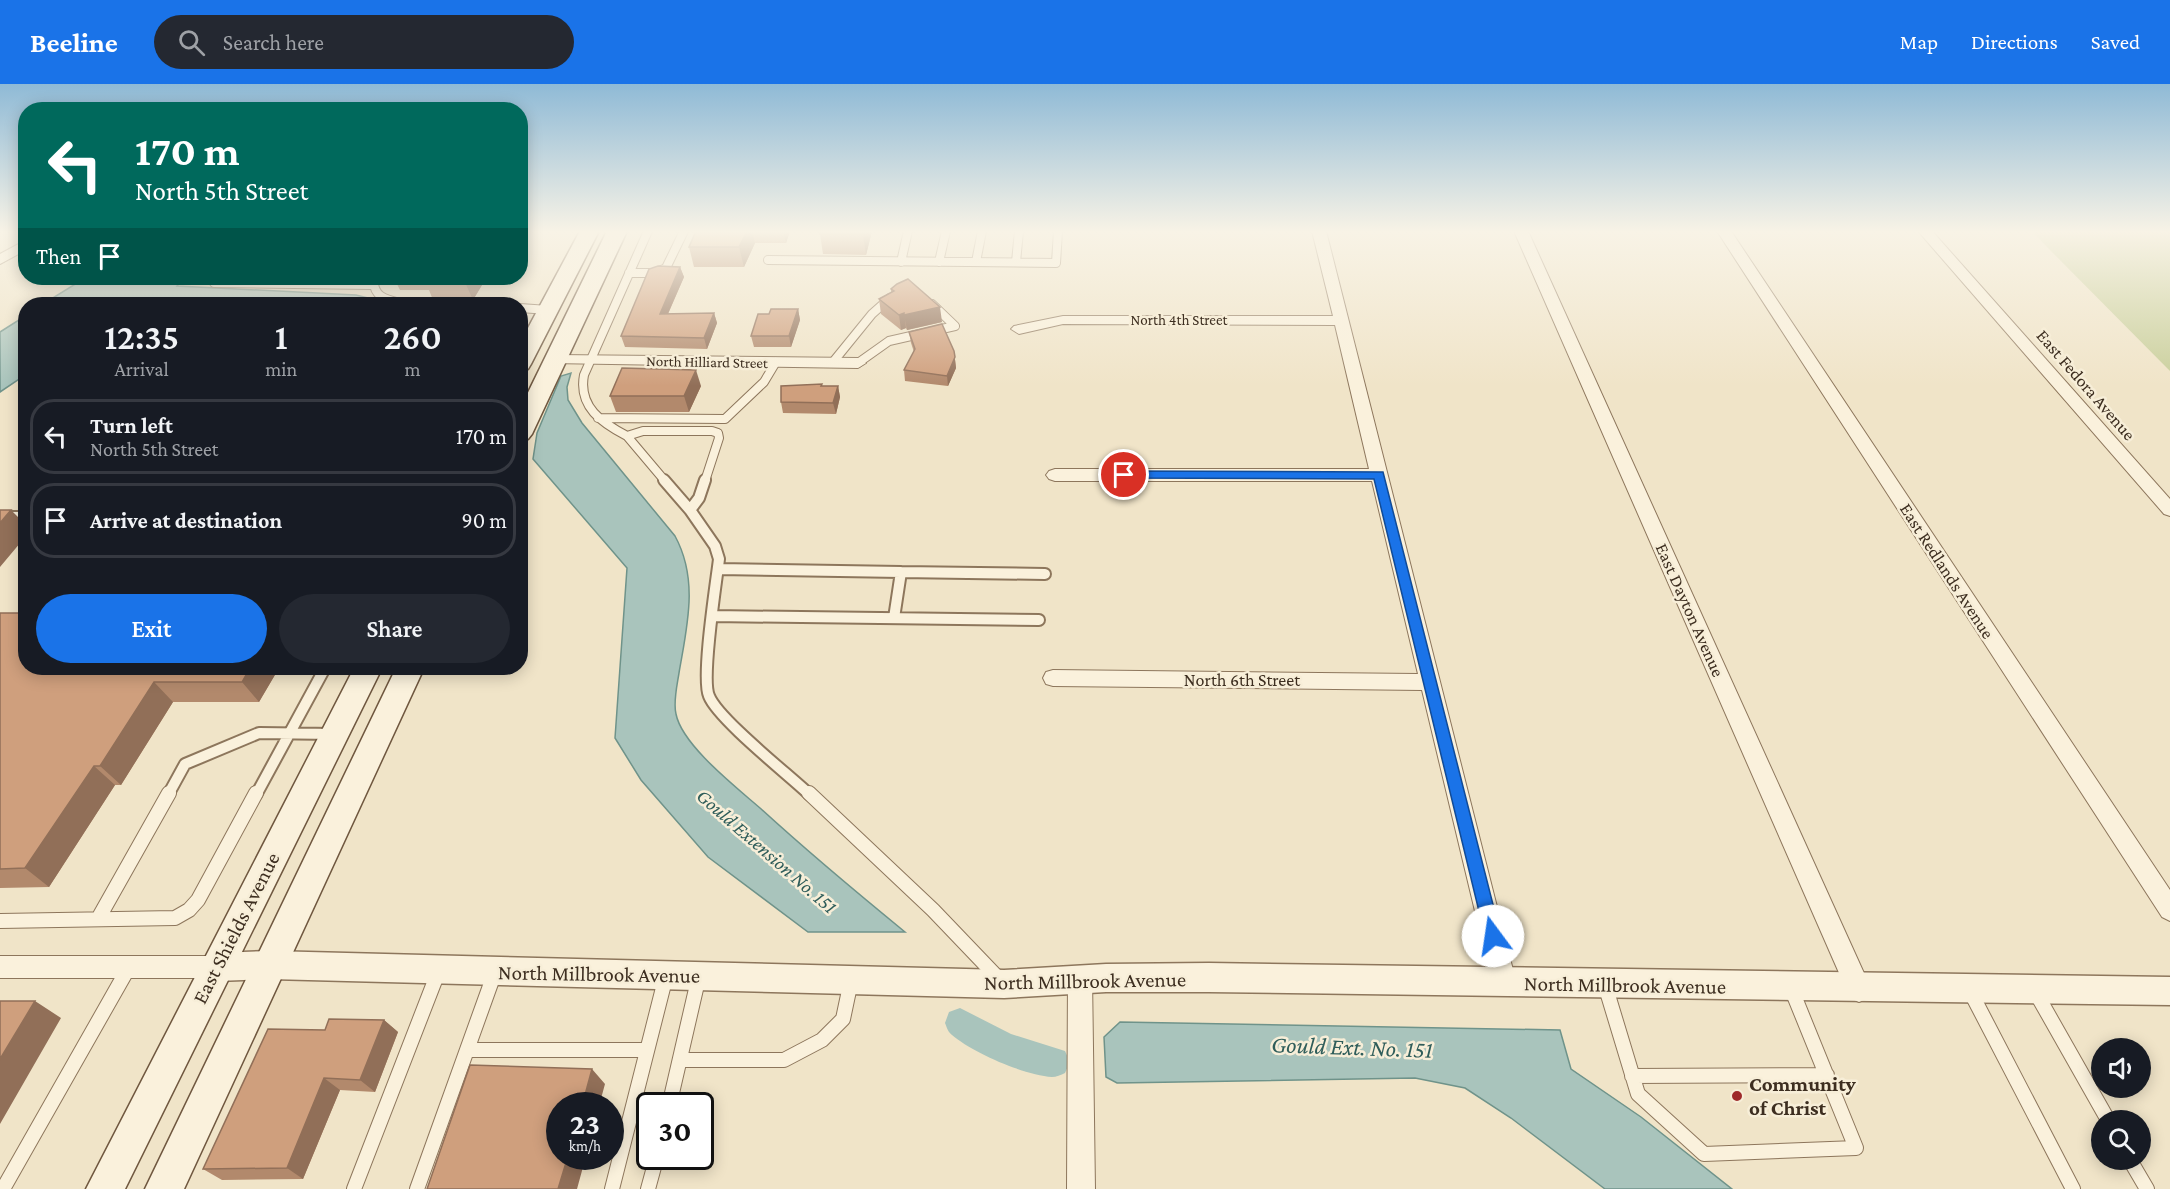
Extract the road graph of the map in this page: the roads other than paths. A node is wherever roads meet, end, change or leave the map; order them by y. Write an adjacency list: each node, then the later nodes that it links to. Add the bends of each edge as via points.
1 (562, 283): 13 (main road)
2 (593, 283): 17 (main road)
3 (625, 283): 18 (lane)
4 (1332, 283): 14 (street)
5 (1544, 283): 61 (street, East Dayton Avenue)
6 (1758, 283): 44 (street, East Redlands Avenue)
7 (1970, 283): 28 (street, East Fedora Avenue)
8 (375, 285): 10 (lane, via 378,294)
9 (897, 292): 20 (lane, via 872,314)
10 (386, 297)
11 (929, 301): 21 (lane, via 955,327 889,342)
12 (528, 309): 13 (lane)
13 (548, 310): 16 (main road); 17 (main road, via 559,317 546,346 549,357)
14 (1341, 321): 15 (street, North 4th Street, via 1063,320); 26 (street)
15 (1019, 329)
16 (528, 349)
17 (556, 360): 18 (street, North Hilliard Street); 23 (main road)
18 (590, 360): 19 (street, North Hilliard Street); 22 (lane, via 583,396)
19 (776, 362): 20 (street, North Hilliard Street); 22 (lane, via 764,382 725,419)
20 (833, 362): 21 (street, North Hilliard Street)
21 (858, 363)
22 (598, 417): 24 (lane)
23 (528, 418)
24 (627, 436): 27 (lane); 27 (lane, via 643,431 718,433 699,498)
25 (1055, 475): 26 (street)
26 (1379, 475): 41 (street)
27 (690, 510): 31 (lane, via 718,553)
28 (2170, 510)
29 (0, 517): 30 (lane)
30 (18, 517)
31 (719, 569): 32 (lane); 34 (lane)
32 (901, 572): 33 (lane); 35 (lane)
33 (1045, 574)
34 (712, 616): 35 (lane); 58 (lane, via 708,694 721,714 946,920)
35 (894, 618): 36 (lane)
36 (1039, 620)
37 (321, 675): 42 (lane)
38 (364, 675): 43 (main road, East Shields Avenue)
39 (407, 675): 47 (main road)
40 (1053, 678): 41 (street, North 6th Street)
41 (1431, 682): 57 (street)
42 (290, 734): 43 (lane); 45 (lane, via 259,733 185,764); 45 (lane, via 189,910 176,918)
43 (334, 734): 50 (main road, East Shields Avenue)
44 (2170, 910)
45 (98, 919): 46 (lane)
46 (0, 921)
47 (270, 966): 50 (street, North Millbrook Avenue); 51 (street, North Millbrook Avenue); 76 (main road)
48 (0, 967): 49 (street, North Millbrook Avenue)
49 (129, 967): 50 (street, North Millbrook Avenue); 74 (lane)
50 (217, 967): 75 (main road, East Shields Avenue)
51 (439, 970): 52 (street, North Millbrook Avenue); 77 (lane)
52 (495, 971): 53 (street, North Millbrook Avenue); 65 (lane)
53 (666, 976): 54 (street, North Millbrook Avenue); 66 (lane)
54 (699, 976): 56 (street, North Millbrook Avenue); 67 (lane)
55 (1080, 977): 57 (street, North Millbrook Avenue); 58 (street, North Millbrook Avenue); 81 (street)
56 (852, 980): 58 (street, North Millbrook Avenue); 67 (lane, via 843,1019 822,1040 784,1060)
57 (1504, 982): 59 (street, North Millbrook Avenue)
58 (1004, 984)
59 (1604, 984): 60 (street, North Millbrook Avenue); 69 (lane)
60 (1791, 988): 61 (street, North Millbrook Avenue); 68 (lane)
61 (1859, 990): 62 (street, North Millbrook Avenue)
62 (1970, 990): 63 (street, North Millbrook Avenue); 82 (lane)
63 (2035, 991): 64 (street, North Millbrook Avenue); 71 (lane)
64 (2170, 991)
65 (467, 1050): 66 (lane); 78 (lane)
66 (647, 1050): 79 (lane)
67 (680, 1060): 70 (lane)
68 (1827, 1075): 69 (lane); 69 (lane, via 1856,1148 1704,1154 1638,1094)
69 (1632, 1076)
70 (672, 1092)
71 (2102, 1110)
72 (653, 1170): 80 (lane)
73 (2136, 1170): 83 (lane)
74 (3, 1189)
75 (105, 1189)
76 (164, 1189)
77 (354, 1189)
78 (417, 1189)
79 (612, 1189)
80 (648, 1189)
81 (1081, 1189)
82 (2073, 1189)
83 (2147, 1189)

